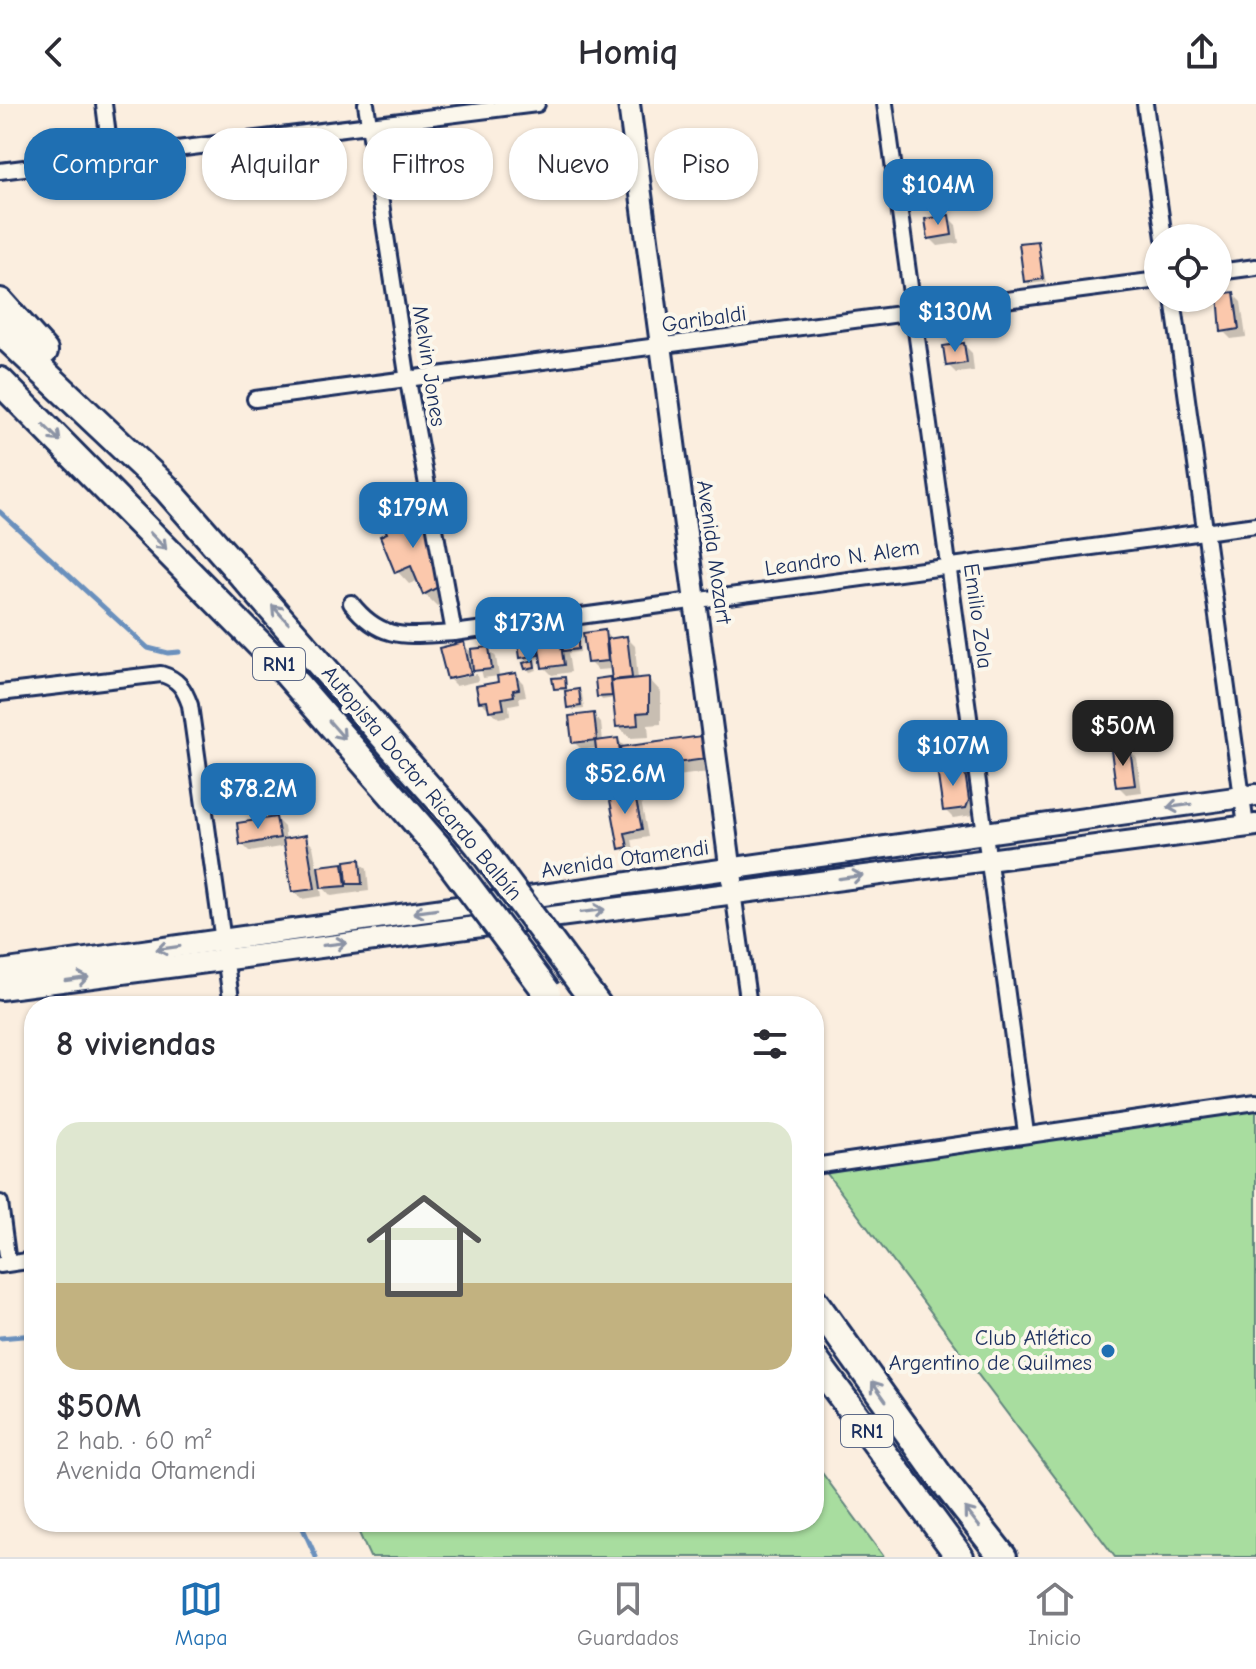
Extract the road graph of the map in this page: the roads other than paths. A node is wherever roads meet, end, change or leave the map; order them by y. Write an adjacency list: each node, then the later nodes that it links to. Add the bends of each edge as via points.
1 (104, 104): 8 (street)
2 (366, 104): 7 (street, Melvin Jones)
3 (537, 104): 7 (street)
4 (629, 104): 20 (main road, Avenida Mozart)
5 (885, 104): 17 (street, Emilio Zola)
6 (1145, 104): 12 (street)
7 (369, 127): 9 (street); 22 (street, Melvin Jones)
8 (107, 128)
9 (186, 150)
10 (24, 168): 11 (street)
11 (0, 171)
12 (1162, 224)
13 (1256, 267): 14 (street)
14 (1232, 270)
15 (1144, 282): 17 (street, Garibaldi)
16 (0, 302): 24 (highway)
17 (914, 312): 20 (street, Garibaldi); 27 (street, Emilio Zola)
18 (1175, 312): 26 (street)
19 (0, 331): 24 (highway, Autopista Doctor Ricardo Balbín / RN1)
20 (661, 346): 22 (street, Garibaldi); 28 (main road, Avenida Mozart)
21 (0, 381): 42 (highway, Autopista Doctor Ricardo Balbín / RN1, one-way to 42, bridge, via 277,662 443,853)
22 (408, 381): 23 (street, Garibaldi); 30 (street, Melvin Jones)
23 (255, 399)
24 (166, 488): 43 (highway, Autopista Doctor Ricardo Balbín / RN1, one-way to 24, bridge, via 477,843)
25 (1256, 525): 26 (street, Leandro N. Alem)
26 (1203, 533): 27 (street, Leandro N. Alem); 32 (street)
27 (949, 565): 28 (street, Leandro N. Alem); 34 (street, Emilio Zola)
28 (697, 601): 30 (street, Leandro N. Alem); 36 (main road, Avenida Mozart)
29 (351, 603): 30 (street, Leandro N. Alem, via 377,630 399,635)
30 (454, 633)
31 (0, 693): 38 (street, via 150,675 172,677 184,689)
32 (1249, 796): 33 (street); 34 (main road, Avenida Otamendi, one-way to 34)
33 (1251, 826): 35 (main road, Avenida Otamendi)
34 (985, 833): 35 (street, Emilio Zola); 36 (main road, Avenida Otamendi)
35 (988, 859): 37 (main road, Avenida Otamendi, one-way to 35); 46 (street, Emilio Zola)
36 (731, 869): 37 (main road, Avenida Mozart); 38 (main road, Avenida Otamendi, one-way to 38)
37 (733, 892): 38 (main road, Avenida Otamendi, one-way to 37); 44 (street, Avenida Mozart)
38 (224, 949): 39 (main road, Avenida Otamendi, one-way to 39); 40 (main road, Avenida Otamendi, one-way to 38); 41 (street)
39 (0, 971)
40 (0, 989)
41 (231, 996)
42 (550, 996)
43 (591, 996)
44 (748, 996)
45 (1256, 1102): 46 (street)
46 (1026, 1133): 47 (street)
47 (824, 1164)
48 (0, 1203): 50 (street)
49 (24, 1261): 50 (street)
50 (4, 1264)
51 (824, 1315): 54 (highway, RN1, one-way to 51)
52 (824, 1373): 53 (highway, RN1)
53 (960, 1557)
54 (1003, 1557)

